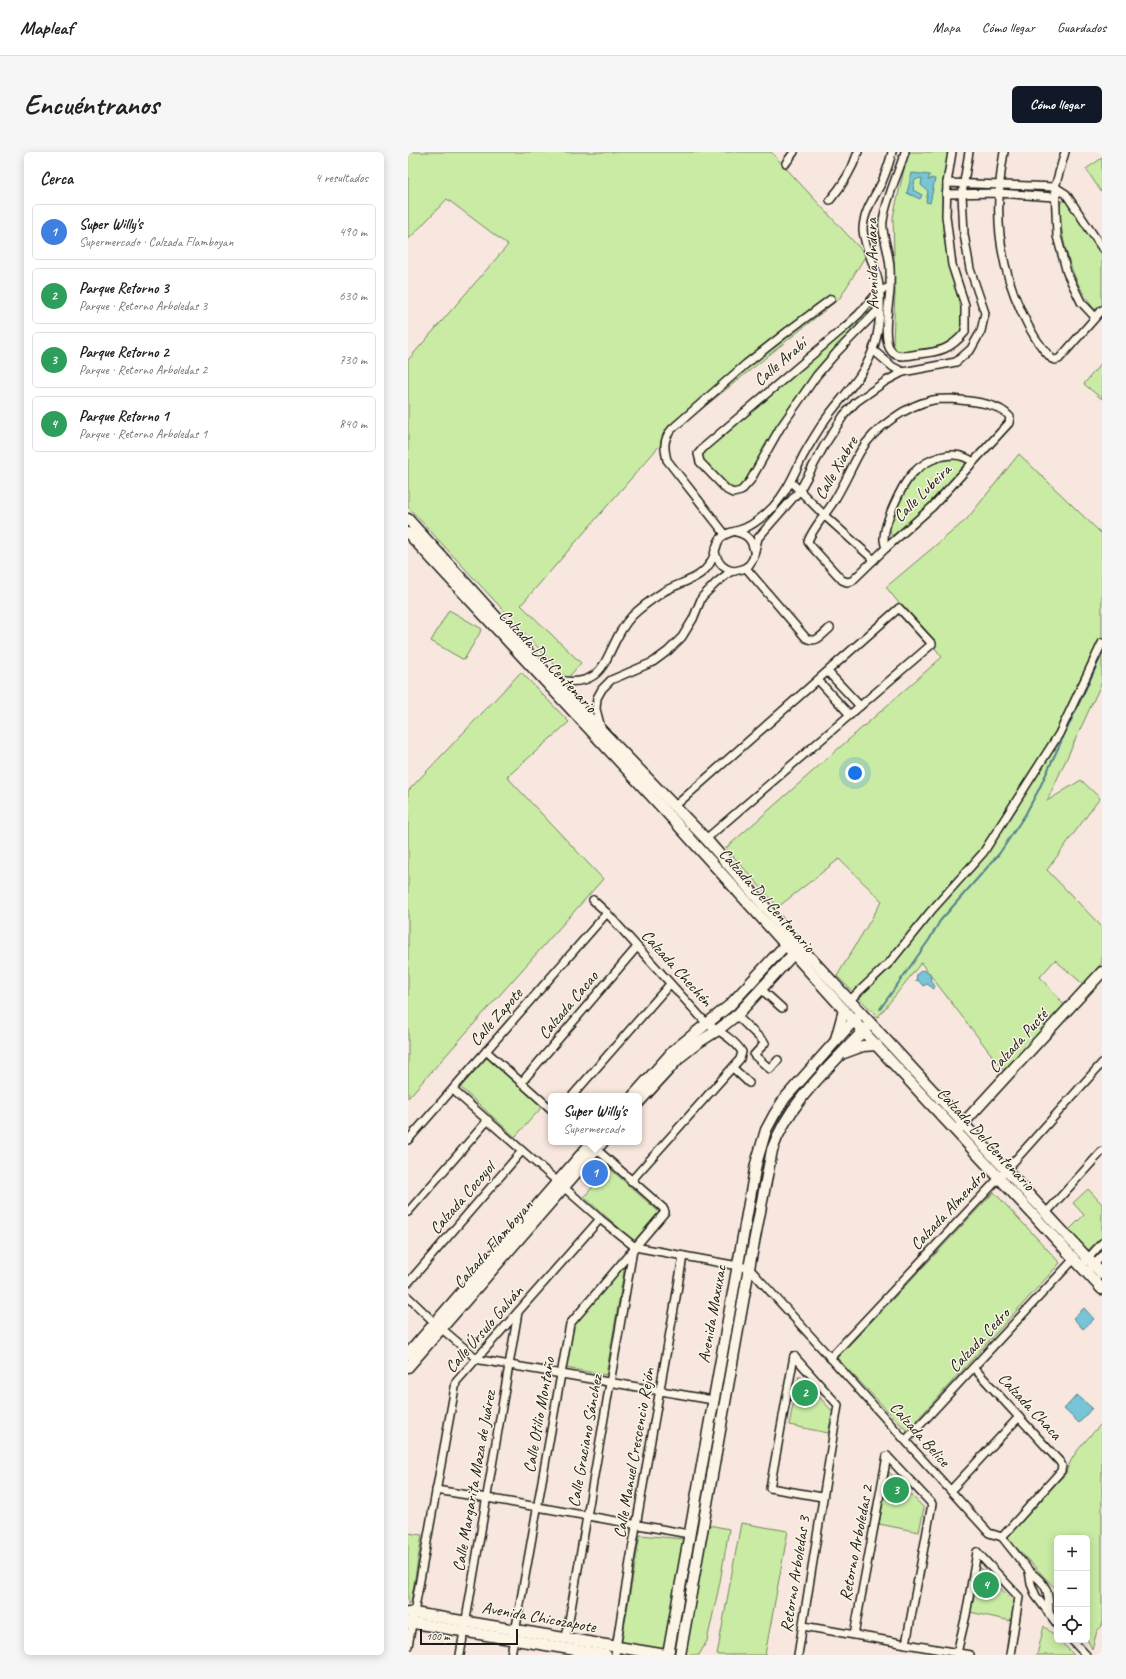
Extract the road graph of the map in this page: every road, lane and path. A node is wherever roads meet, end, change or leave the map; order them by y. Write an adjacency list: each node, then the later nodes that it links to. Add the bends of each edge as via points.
1 (794, 152): 9 (street)
2 (858, 152): 19 (street, via 844,184)
3 (892, 152): 22 (street, Avenida Andara, via 866,214 863,229)
4 (905, 152): 21 (street, Avenida Andara, via 882,223 890,262)
5 (952, 152): 10 (street, Avenida Andara)
6 (969, 152): 11 (street)
7 (1004, 152): 12 (street)
8 (1065, 152): 13 (street)
9 (786, 163)
10 (947, 183): 11 (street); 16 (street, Avenida Andara)
11 (963, 184): 12 (street); 17 (street)
12 (999, 184): 13 (street); 15 (street)
13 (1055, 187): 14 (street); 18 (street)
14 (1062, 191): 18 (street); 20 (street)
15 (998, 193): 17 (street); 18 (street); 26 (street, via 998,218 1005,270 1033,336 1052,359 1059,359)
16 (946, 194): 17 (street); 21 (street, Avenida Andara, via 952,265 965,305 966,332 947,349 899,356 893,353 886,336)
17 (962, 194): 28 (street, via 964,234 970,269 984,312 981,331 971,349 956,362)
18 (1054, 196): 26 (street, via 1057,236 1067,273 1081,302)
19 (830, 200)
20 (1102, 248)
21 (890, 287): 22 (street)
22 (879, 291): 24 (street, Avenida Andara); 24 (street, Calle Arabí, via 850,323 698,454 700,462 727,490 733,493 740,491 750,482 780,428 817,375)
23 (831, 299): 37 (street, via 746,364 667,435 664,446 667,460)
24 (879, 309): 27 (street, Avenida Andara)
25 (1102, 310): 26 (street)
26 (1095, 317)
27 (873, 350): 28 (street); 31 (street, Avenida Andara, via 859,379 823,422)
28 (903, 372): 32 (street, via 856,402 844,415)
29 (1010, 417): 30 (street, Calle Lubeira, via 1009,423); 33 (street, Calle Xiabre, via 1006,412 983,403 969,401 933,400 914,407 892,419 871,436)
30 (973, 462): 38 (street, Calle Lubeira, via 932,507); 38 (street, via 957,455 945,456 923,465 911,475 887,522 883,541)
31 (791, 482): 32 (street); 35 (street, Avenida Andara, via 762,518)
32 (800, 490): 33 (street); 39 (street, via 758,538)
33 (825, 516): 41 (street); 44 (street, Calle Xiabre, via 809,536 808,542 842,580)
34 (408, 519): 47 (main road, Calzada Del Centenario)
35 (735, 532): 37 (street, Avenida Andara); 39 (street, via 749,537)
36 (408, 533): 47 (main road, Calzada Del Centenario)
37 (725, 534): 40 (street, via 717,544)
38 (886, 548): 41 (street, Calle Lubeira)
39 (754, 551): 42 (street, via 753,559)
40 (715, 552): 43 (street, via 721,566); 49 (street, via 709,566 699,575 663,592 632,616 621,630 602,668 588,679 566,682)
41 (874, 560): 44 (street, Calle Lubeira, via 852,582)
42 (746, 568): 43 (street); 45 (street, via 806,638 816,640)
43 (735, 571): 53 (street, via 716,583 702,597 693,619 668,651 653,662 612,680 602,689 597,698 596,709)
44 (847, 582)
45 (830, 628)
46 (1102, 643): 64 (street, via 1059,734 983,853 890,962)
47 (535, 666): 49 (main road, Calzada Del Centenario); 58 (main road, Calzada Del Centenario, via 669,815)
48 (828, 672): 50 (street); 51 (street); 51 (street, via 899,608 932,644)
49 (551, 678): 53 (main road, Calzada Del Centenario)
50 (818, 680): 52 (street); 54 (street)
51 (860, 706): 52 (street)
52 (850, 715): 55 (street)
53 (602, 730): 54 (main road, Calzada Del Centenario)
54 (674, 806): 55 (main road, Calzada Del Centenario)
55 (706, 839): 58 (main road, Calzada Del Centenario)
56 (593, 900): 57 (street, Calzada Chechén)
57 (607, 913): 59 (street, Calzada Chechén); 76 (street, Calle Zapote)
58 (788, 941): 60 (main road, Calzada Del Centenario); 71 (main road, via 730,1005)
59 (637, 947): 62 (street, Calzada Chechén); 81 (street, Calzada Cacao)
60 (797, 950): 63 (main road); 64 (main road, Calzada Del Centenario); 66 (main road, Calzada Del Centenario)
61 (1102, 972): 91 (main road, Calzada Pucté)
62 (670, 984): 71 (street, Calzada Chechén); 86 (street)
63 (761, 988): 65 (street); 68 (main road)
64 (850, 1000): 67 (main road, Calzada Del Centenario)
65 (782, 1008)
66 (844, 1010): 69 (main road, Calzada Del Centenario); 74 (main road)
67 (861, 1013): 69 (main road, Avenida Maxuxac); 70 (main road, Calzada Del Centenario)
68 (736, 1015): 72 (main road); 78 (street, via 765,1043 754,1056 770,1069)
69 (854, 1021): 73 (main road, Calzada Del Centenario); 74 (main road, Avenida Maxuxac)
70 (870, 1023): 73 (main road, Avenida Maxuxac); 91 (main road, Calzada Del Centenario)
71 (707, 1024): 72 (street, Calzada Chechén); 87 (main road, via 673,1051)
72 (718, 1030): 80 (street, Calzada Chechén, via 742,1052 740,1059); 88 (main road, via 680,1056)
73 (863, 1031): 75 (main road, Calzada Del Centenario); 77 (main road, Avenida Maxuxac)
74 (834, 1045): 82 (main road, Avenida Maxuxac)
75 (877, 1046): 77 (main road, via 863,1046); 91 (main road, Calzada Del Centenario)
76 (486, 1051): 81 (street); 84 (street, Calle Zapote)
77 (842, 1053): 85 (main road, Avenida Maxuxac)
78 (778, 1060)
79 (1102, 1063): 97 (street, Calzada Almendro)
80 (732, 1068): 83 (street); 98 (street)
81 (521, 1082): 89 (street)
82 (800, 1082): 85 (main road); 108 (main road, Avenida Maxuxac, via 785,1098 764,1136 756,1164)
83 (749, 1083)
84 (453, 1090): 90 (street); 92 (street, Calle Zapote)
85 (809, 1090): 109 (main road, Avenida Maxuxac, via 784,1121 772,1150)
86 (575, 1093)
87 (636, 1093)
88 (642, 1099)
89 (548, 1106)
90 (488, 1120): 95 (street); 100 (street)
91 (960, 1128): 97 (main road, Calzada Del Centenario)
92 (408, 1140)
93 (593, 1145): 99 (main road, Calzada Flamboyan)
94 (595, 1145): 98 (street)
95 (522, 1151): 99 (street); 111 (street, Calzada Cocoyol)
96 (1102, 1151): 101 (street)
97 (1002, 1173): 101 (main road, Calzada Del Centenario); 107 (main road, Calzada Del Centenario); 118 (street, Calzada Almendro)
98 (631, 1181): 104 (street, Calle Otilio Montaño, via 665,1212)
99 (561, 1184): 102 (street); 115 (main road, Calzada Flamboyan)
100 (408, 1212)
101 (1046, 1213): 107 (main road, Calzada Del Centenario)
102 (600, 1219): 104 (street); 114 (street, Calle Úrsulo Galván)
103 (1102, 1243): 107 (street, Calzada Cedro)
104 (634, 1248): 105 (street); 122 (street, Calle Otilio Montaño, via 570,1324); 123 (street, Calle Graciano Sánchez)
105 (683, 1256): 108 (street); 124 (street, Calle Manuel Crescencio Rejón)
106 (1102, 1256): 107 (street, Calzada Cedro)
107 (1085, 1264): 110 (main road, Calzada Del Centenario); 112 (main road, Calzada Del Centenario); 121 (street, Calzada Cedro)
108 (737, 1266): 109 (street); 125 (main road, Avenida Maxuxac)
109 (749, 1268): 118 (street, Calzada Belice); 155 (main road, Avenida Maxuxac)
110 (1102, 1274)
111 (408, 1283)
112 (1102, 1289)
113 (408, 1297): 115 (street)
114 (518, 1312): 117 (street, Calle Úrsulo Galván); 119 (street, Calle Margarita Maza de Juárez)
115 (438, 1326): 116 (main road, Calzada Flamboyan); 117 (street); 120 (main road, Calzada Flamboyan)
116 (408, 1354)
117 (475, 1358): 119 (street); 128 (street, Calle Úrsulo Galván, via 456,1382)
118 (830, 1358): 127 (street, Calzada Belice)
119 (509, 1365): 122 (street); 130 (street, Calle Margarita Maza de Juárez)
120 (408, 1367)
121 (974, 1368): 126 (street, Calzada Chaca); 127 (street, Calzada Cedro)
122 (561, 1374): 123 (street); 132 (street, Calle Otilio Montaño)
123 (610, 1383): 124 (street); 133 (street, Calle Graciano Sánchez)
124 (660, 1391): 125 (street); 134 (street, Calle Manuel Crescencio Rejón)
125 (713, 1400): 135 (main road, Avenida Maxuxac)
126 (1020, 1417): 129 (street); 136 (street, Calzada Chaca, via 1062,1466 1061,1471)
127 (906, 1440): 129 (street, Calzada Belice)
128 (436, 1490): 130 (street); 139 (street, Calle Úrsulo Galván)
129 (951, 1490): 136 (street, Calzada Belice, via 989,1533)
130 (487, 1498): 132 (street); 141 (street, Calle Margarita Maza de Juárez)
131 (822, 1498): 131 (street, Retorno Arboledas 3, via 770,1488 794,1356 838,1404); 142 (street, Retorno Arboledas 3)
132 (538, 1507): 133 (street); 143 (street, Calle Otilio Montaño)
133 (587, 1516): 134 (street); 148 (street, Calle Graciano Sánchez)
134 (636, 1524): 135 (street); 149 (street, Calle Manuel Crescencio Rejón)
135 (689, 1534): 154 (main road, Avenida Maxuxac)
136 (1002, 1537): 137 (street, Calzada Belice)
137 (1029, 1571): 138 (street, Calzada Belice, via 1036,1596); 138 (street, via 1040,1579 1049,1593)
138 (1049, 1615): 140 (street, Calzada Belice)
139 (410, 1617): 141 (main road, Avenida Chicozapote); 147 (street, Calle Úrsulo Galván)
140 (1054, 1621)
141 (465, 1626): 143 (main road, Avenida Chicozapote); 151 (street, Calle Margarita Maza de Juárez)
142 (803, 1626): 144 (street); 156 (street, Retorno Arboledas 3)
143 (515, 1634): 148 (main road, Avenida Chicozapote); 152 (street, Calle Otilio Montaño)
144 (854, 1635): 146 (street); 146 (street, Retorno Arboledas 2, via 887,1456 932,1504)
145 (1075, 1643): 159 (street)
146 (906, 1644): 150 (street)
147 (408, 1646)
148 (564, 1647): 149 (main road, Avenida Chicozapote); 153 (main road, Avenida Chicozapote)
149 (615, 1651): 154 (main road, Avenida Chicozapote)
150 (957, 1653): 157 (street); 158 (street, via 977,1552 1019,1597)
151 (460, 1655)
152 (511, 1655)
153 (606, 1655)
154 (667, 1655)
155 (680, 1655)
156 (798, 1655)
157 (970, 1655)
158 (1010, 1655)
159 (1086, 1655)

